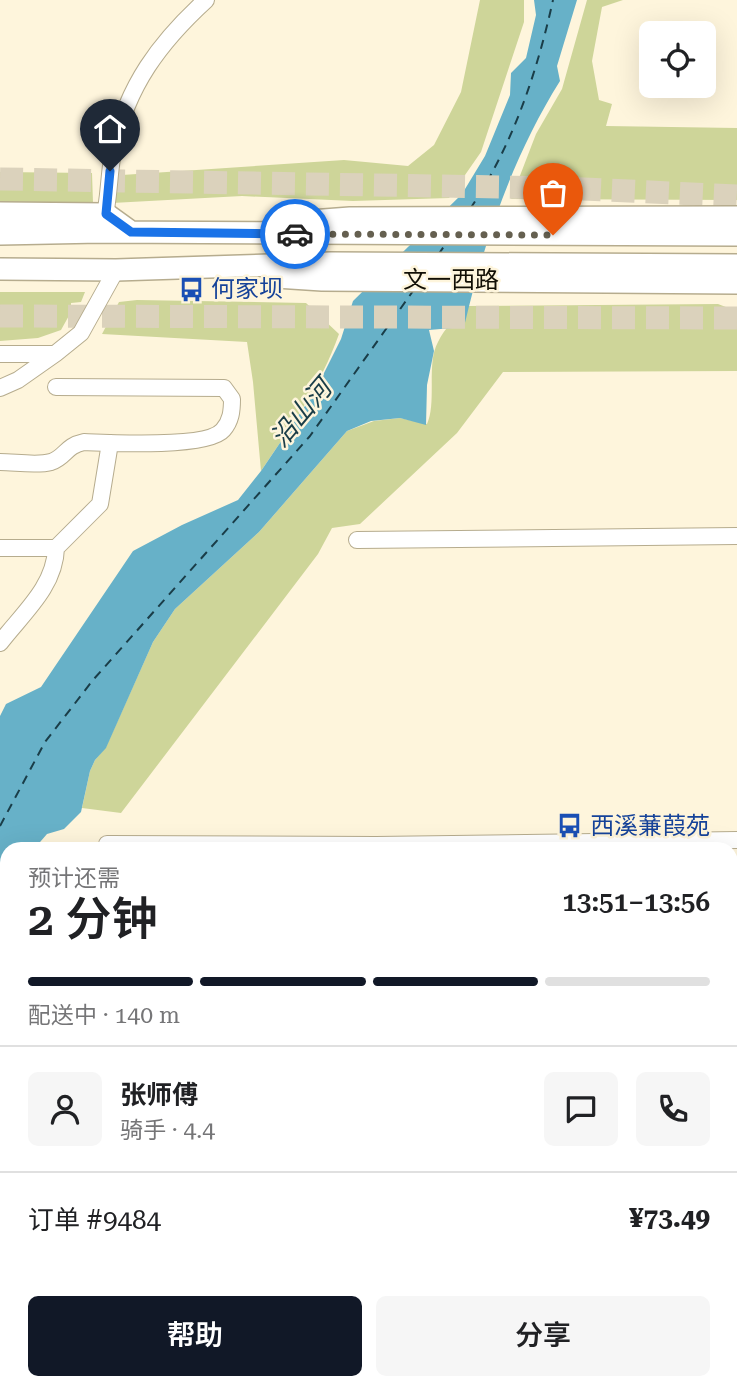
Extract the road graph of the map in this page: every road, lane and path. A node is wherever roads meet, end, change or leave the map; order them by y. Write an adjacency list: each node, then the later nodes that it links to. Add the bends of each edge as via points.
1 (206, 0): 4 (street, via 160,47 123,110)
2 (0, 213): 4 (main road)
3 (737, 218): 5 (main road, 文一西路)
4 (103, 223): 5 (main road, 文一西路, via 131,232 213,233 248,225); 6 (main road, 文一西路)
5 (347, 226): 7 (main road, 文一西路)
6 (0, 234)
7 (737, 235)
8 (737, 265): 10 (main road, 文一西路)
9 (0, 269): 11 (main road, 文一西路)
10 (326, 271): 11 (main road, 文一西路, via 208,267); 13 (main road, 文一西路)
11 (111, 277): 12 (main road); 15 (street, via 81,333)
12 (0, 282)
13 (737, 283)
14 (0, 354): 15 (street)
15 (55, 354): 17 (street)
16 (56, 387): 18 (street, via 224,388 232,399 231,415 222,432 200,441)
17 (0, 388)
18 (110, 443): 19 (street, via 71,445 49,462); 23 (street, via 100,505)
19 (0, 462)
20 (737, 536): 21 (street)
21 (357, 540)
22 (0, 548): 23 (street)
23 (56, 548): 24 (street, via 51,579)
24 (0, 643)
25 (737, 840): 26 (street)
26 (634, 842)

